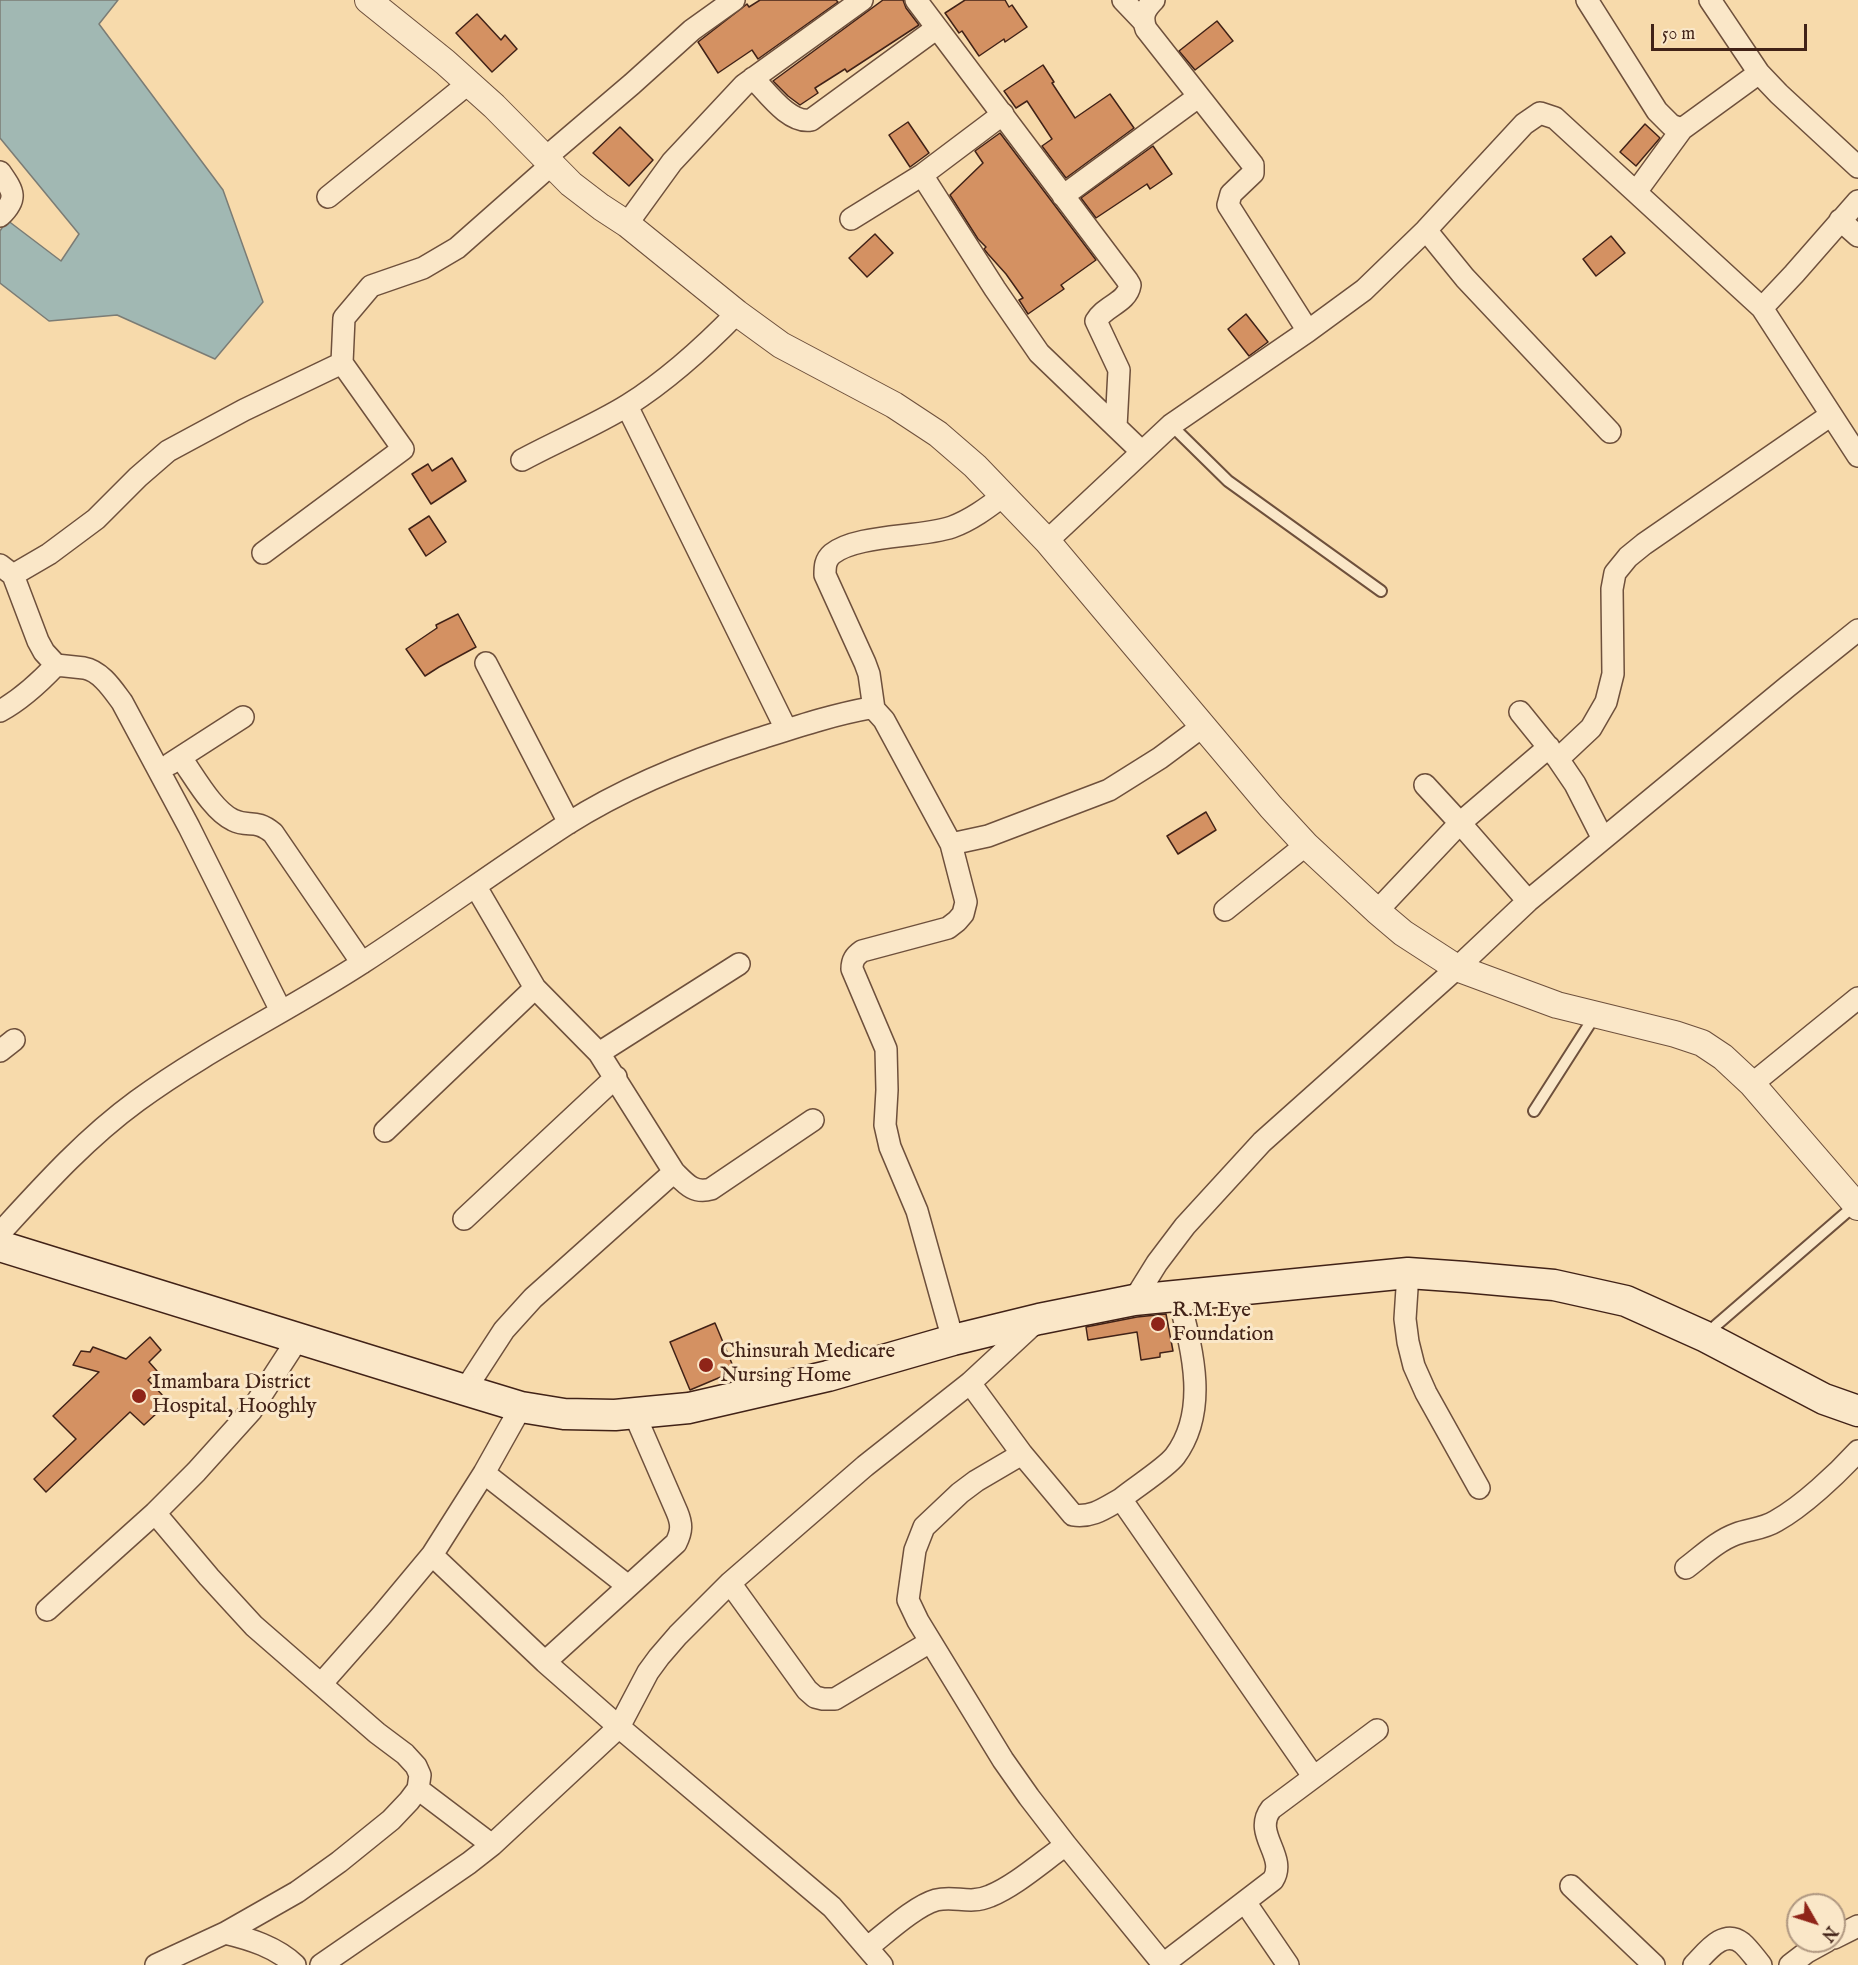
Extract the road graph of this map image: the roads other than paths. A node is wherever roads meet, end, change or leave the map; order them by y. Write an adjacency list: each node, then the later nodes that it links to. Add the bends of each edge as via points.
1 (368, 0): 13 (street)
2 (734, 0): 17 (street, via 692,30)
3 (862, 0): 12 (street)
4 (916, 0): 10 (street)
5 (1123, 0): 9 (street)
6 (1154, 0): 9 (street)
7 (1587, 0): 16 (street, via 1657,111)
8 (1710, 0): 11 (street)
9 (1143, 21): 14 (street)
10 (937, 28): 12 (street, via 804,122 788,114); 15 (street)
11 (1759, 73): 16 (street); 18 (street)
12 (753, 78): 28 (street, via 672,162)
13 (469, 84): 17 (street); 23 (street)
14 (1198, 97): 22 (street); 33 (street, via 1253,165 1253,173 1231,194 1228,205)
15 (1003, 114): 20 (street); 22 (street)
16 (1682, 129): 21 (street)
17 (548, 162): 28 (street, via 600,207); 34 (street, via 457,248 423,268 370,286 344,318)
18 (1858, 167)
19 (0, 172): 25 (street, via 11,188 13,200)
20 (922, 174): 26 (street); 38 (street, via 1034,347)
21 (1636, 192): 29 (street, via 1555,118 1540,113 1524,124); 31 (street)
22 (1063, 196): 38 (street, via 1130,285 1127,294 1096,321 1119,370)
23 (328, 197)
24 (1858, 201): 27 (street)
25 (0, 216)
26 (851, 219)
27 (1840, 220): 30 (street); 31 (street)
28 (627, 224): 32 (street)
29 (1426, 230): 33 (street, via 1364,290); 39 (street, via 1465,278)
30 (1858, 236)
31 (1762, 308): 36 (street)
32 (737, 313): 35 (street, via 679,369); 43 (street, via 782,345 868,390 938,434)
33 (1308, 331): 37 (street)
34 (342, 363): 45 (street, via 403,449); 46 (street, via 168,452 96,519 49,554)
35 (627, 406): 42 (street); 56 (street)
36 (1831, 415): 41 (street); 57 (street, via 1628,557 1615,573 1612,589 1613,675 1606,702 1591,728)
37 (1171, 425): 40 (street); 47 (lane, via 1228,481)
38 (1116, 427): 40 (street)
39 (1610, 432)
40 (1142, 452): 44 (street)
41 (1858, 456)
42 (522, 460)
43 (1003, 496): 44 (street); 51 (street, via 975,517 952,527 853,543 827,560 825,575 865,663)
44 (1047, 541): 55 (street)
45 (263, 554)
46 (7, 570): 50 (street, via 38,641)
47 (1381, 591)
48 (1858, 630): 63 (street)
49 (486, 663): 61 (street)
50 (56, 665): 52 (street, via 36,686); 59 (street, via 86,668 110,685)
51 (874, 709): 56 (street); 64 (street, via 884,720)
52 (0, 711)
53 (1520, 712): 57 (street)
54 (243, 717): 58 (street)
55 (1203, 726): 64 (street, via 1109,790 988,836); 65 (street)
56 (786, 729): 61 (street, via 665,773)
57 (1553, 753): 62 (street); 63 (street, via 1575,784)
58 (182, 758): 59 (street); 70 (street, via 220,811 232,820 259,823 273,833)
59 (158, 770): 75 (street)
60 (1425, 785): 62 (street)
61 (569, 823): 66 (street)
62 (1460, 823): 67 (street); 69 (street)
63 (1603, 839): 67 (street)
64 (951, 844): 94 (street, via 966,902 963,914 948,928 862,951 852,961 852,969 886,1049 885,1125 890,1147 920,1221)
65 (1306, 845): 68 (street); 69 (street)
66 (476, 887): 70 (street); 73 (street)
67 (1528, 901): 72 (street)
68 (1225, 910)
69 (1377, 911): 72 (street)
70 (363, 963): 75 (street)
71 (739, 964): 77 (street)
72 (1457, 968): 76 (street, via 1557,1005); 90 (street, via 1262,1142 1185,1226)
73 (535, 987): 77 (street); 82 (street)
74 (1858, 998): 79 (street)
75 (281, 1011): 86 (street, via 196,1061 129,1107 57,1170)
76 (1596, 1014): 79 (street, via 1702,1043); 80 (lane)
77 (599, 1053): 78 (street)
78 (616, 1077): 83 (street); 85 (street)
79 (1752, 1084): 84 (street)
80 (1534, 1111)
81 (813, 1120): 83 (street, via 711,1190 694,1190)
82 (385, 1131)
83 (674, 1172): 96 (street, via 533,1298 504,1330)
84 (1857, 1205): 92 (lane)
85 (464, 1219)
86 (0, 1233)
87 (0, 1246): 93 (main road)
88 (1408, 1273): 89 (main road); 92 (main road, via 1554,1285 1626,1302); 103 (street, via 1405,1320 1414,1366)
89 (1178, 1295): 90 (main road); 104 (street, via 1191,1346 1195,1383 1189,1424 1174,1458)
90 (1134, 1300): 91 (main road)
91 (1039, 1319): 94 (main road); 95 (street)
92 (1704, 1336): 98 (main road, via 1824,1399)
93 (299, 1338): 96 (main road); 105 (street, via 251,1411)
94 (953, 1340): 99 (main road, via 816,1379 689,1408)
95 (969, 1383): 101 (street); 108 (street, via 865,1466)
96 (465, 1390): 97 (main road)
97 (521, 1407): 99 (main road, via 564,1414); 102 (street)
98 (1858, 1411)
99 (634, 1413): 109 (street, via 681,1524 676,1543)
100 (1858, 1451): 107 (street, via 1778,1521 1722,1540)
101 (1022, 1454): 104 (street, via 1073,1515 1093,1514); 111 (street, via 976,1481 924,1527 915,1550 908,1600)
102 (484, 1473): 106 (street); 109 (street)
103 (1479, 1488)
104 (1121, 1499): 116 (street)
105 (155, 1513): 110 (street); 113 (street, via 254,1626)
106 (432, 1555): 112 (street); 113 (street)
107 (1686, 1568)
108 (730, 1583): 111 (street, via 815,1697 835,1699); 114 (street, via 659,1657)
109 (628, 1586): 112 (street)
110 (47, 1611)
111 (930, 1642): 119 (street, via 1003,1760)
112 (545, 1662): 114 (street)
113 (322, 1683): 117 (street, via 416,1766 420,1775)
114 (620, 1727): 118 (street); 123 (street, via 832,1906)
115 (1377, 1730): 116 (street)
116 (1313, 1776): 121 (street, via 1266,1815 1265,1828 1278,1865 1276,1876 1270,1885)
117 (418, 1789): 118 (street); 122 (street, via 391,1820 339,1862 297,1892)
118 (492, 1845): 128 (street)
119 (1066, 1845): 123 (street, via 992,1895 977,1901 935,1900 919,1908); 125 (street)
120 (1571, 1886): 131 (street)
121 (1245, 1902): 125 (street); 130 (street)
122 (225, 1933): 126 (street); 127 (street, via 266,1946)
123 (868, 1947): 129 (street)
124 (1806, 1953): 134 (street)
125 (1163, 1964)
126 (156, 1965)
127 (295, 1965)
128 (321, 1965)
129 (882, 1965)
130 (1288, 1965)
131 (1654, 1965)
132 (1694, 1965): 133 (street, via 1719,1941 1729,1938 1741,1943)
133 (1761, 1965)
134 (1790, 1965)

